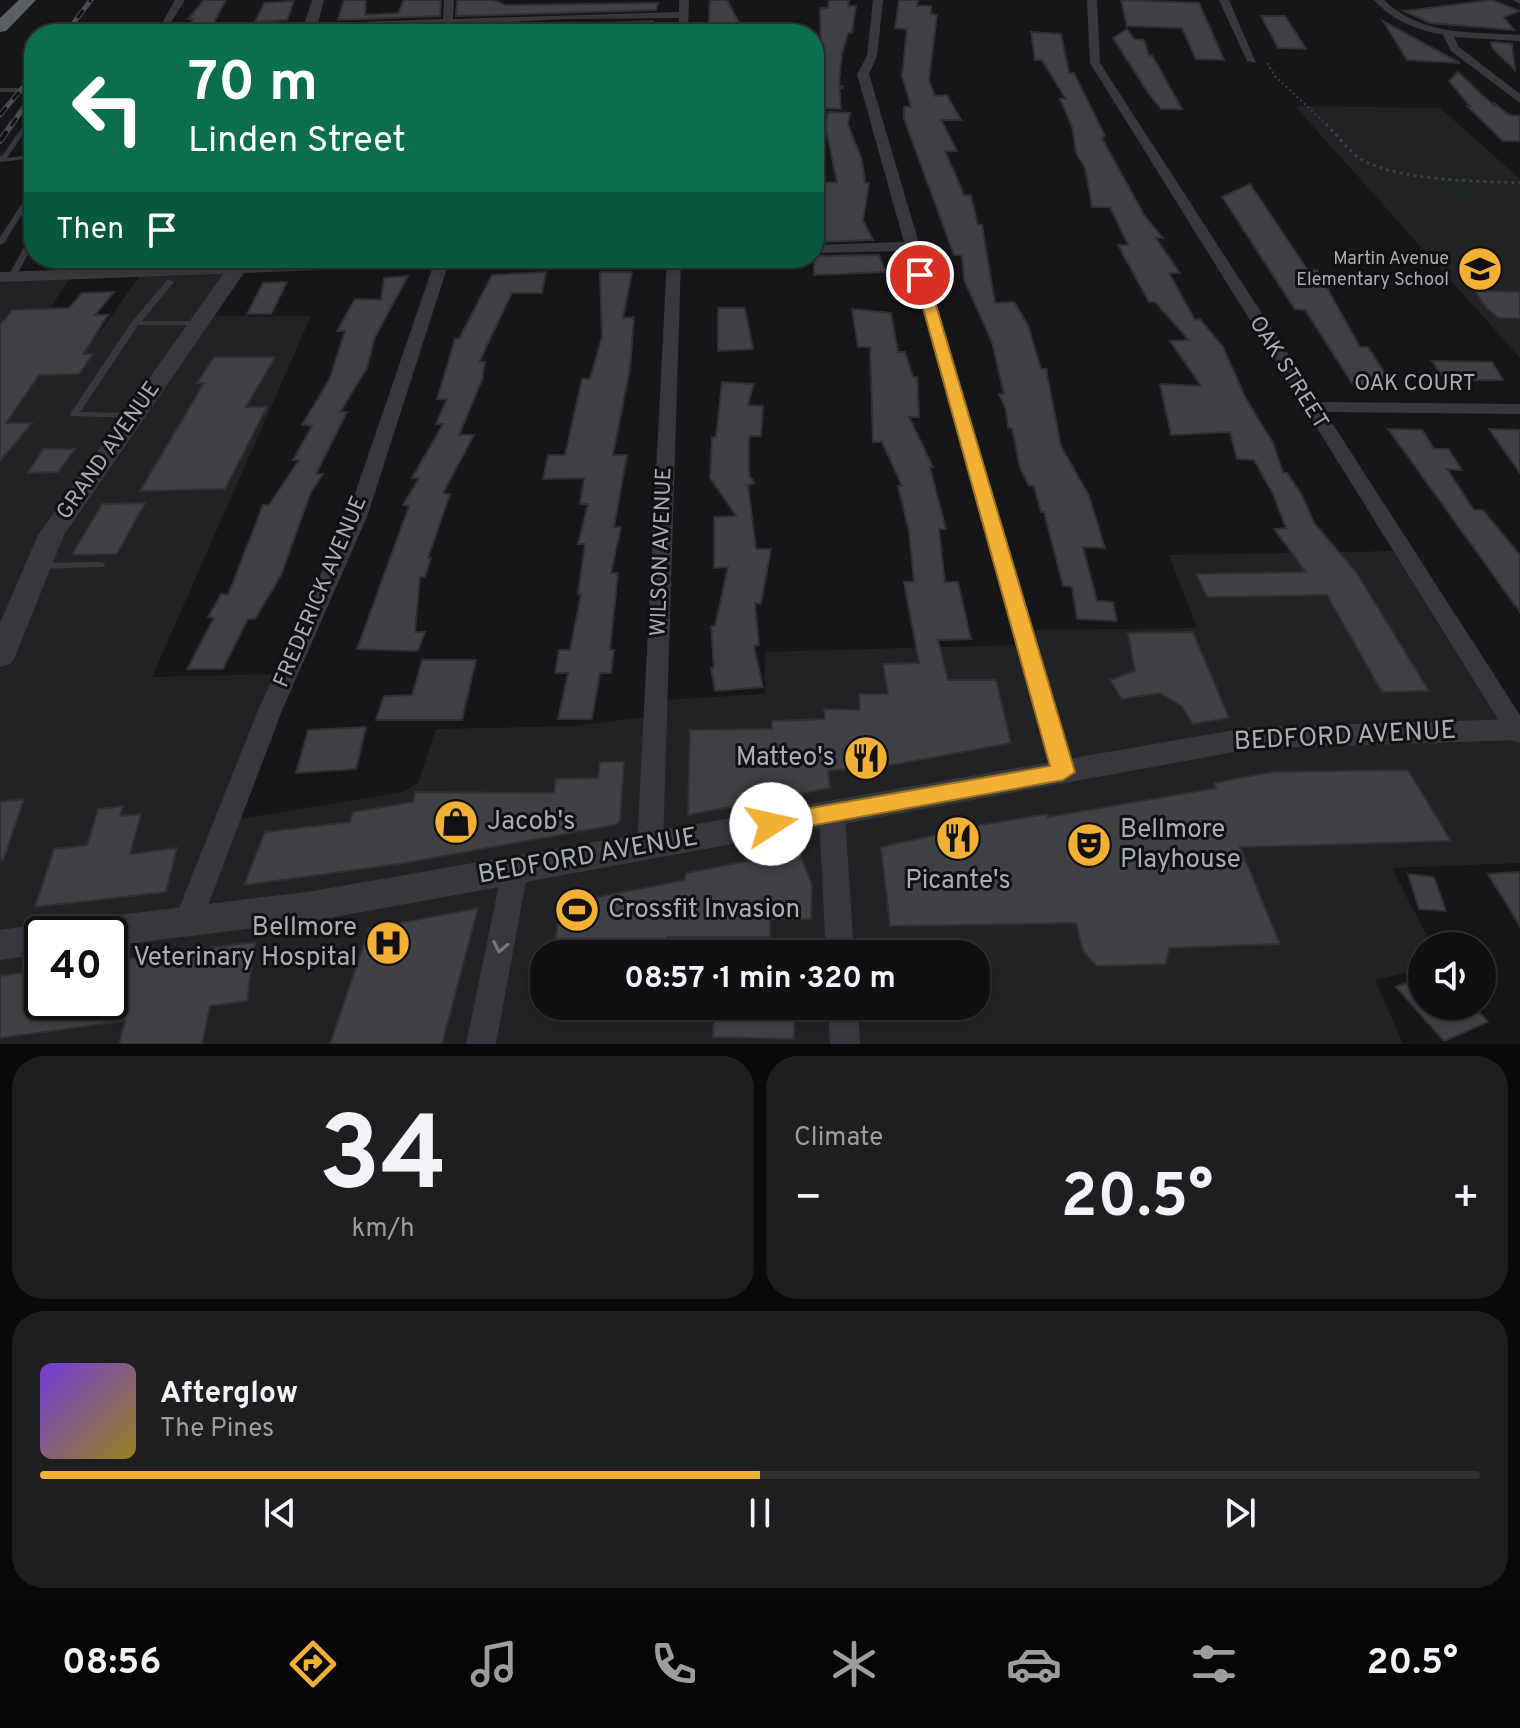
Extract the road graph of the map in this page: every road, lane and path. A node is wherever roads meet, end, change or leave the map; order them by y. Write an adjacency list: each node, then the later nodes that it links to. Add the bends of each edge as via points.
1 (28, 0): 16 (highway)
2 (180, 0): 12 (street)
3 (318, 0): 13 (street)
4 (449, 0): 11 (street)
5 (684, 0): 10 (street)
6 (878, 0): 30 (street, via 872,56 863,74)
7 (1092, 0): 41 (street, OAK STREET, via 1095,63)
8 (1224, 0): 19 (street)
9 (1379, 0): 17 (street, via 1399,19)
10 (683, 15): 11 (street); 15 (street)
11 (448, 22): 14 (street)
12 (165, 24)
13 (311, 24)
14 (408, 24)
15 (683, 24)
16 (0, 27)
17 (1446, 32): 18 (street); 23 (street, via 1455,49)
18 (1520, 38)
19 (1252, 61)
20 (1270, 63): 27 (path, via 1275,76 1369,163 1436,178)
21 (0, 90): 22 (lane)
22 (24, 90)
23 (1520, 100)
24 (24, 128): 26 (lane)
25 (24, 157): 26 (lane)
26 (1, 160)
27 (1520, 183)
28 (24, 206): 29 (lane)
29 (0, 243)
30 (912, 246): 31 (street); 48 (street)
31 (824, 249)
32 (24, 251): 37 (lane)
33 (139, 268): 37 (street)
34 (234, 268): 40 (street, GRAND AVENUE)
35 (439, 268): 52 (street, FREDERICK AVENUE, via 357,517 271,708)
36 (674, 268): 50 (street, WILSON AVENUE)
37 (6, 276)
38 (170, 282): 39 (lane)
39 (138, 323): 40 (lane); 43 (lane, via 74,414)
40 (188, 323): 43 (street, GRAND AVENUE)
41 (1310, 407): 42 (street, OAK COURT); 47 (street, OAK STREET)
42 (1520, 409)
43 (134, 416): 45 (street, GRAND AVENUE, via 51,535)
44 (100, 565): 45 (lane)
45 (38, 566): 46 (street, GRAND AVENUE)
46 (0, 657)
47 (1518, 731): 48 (street, BEDFORD AVENUE, via 1251,738)
48 (1063, 772): 49 (street, BEDFORD AVENUE)
49 (832, 814): 50 (street, BEDFORD AVENUE); 54 (street)
50 (650, 846): 51 (street, BEDFORD AVENUE)
51 (515, 870): 52 (street, BEDFORD AVENUE, via 313,906); 58 (street, one-way to 58)
52 (188, 921): 53 (street, BEDFORD AVENUE)
53 (128, 929)
54 (839, 940)
55 (24, 942): 56 (street)
56 (0, 945)
57 (844, 1020): 59 (street)
58 (481, 1044)
59 (845, 1044)

